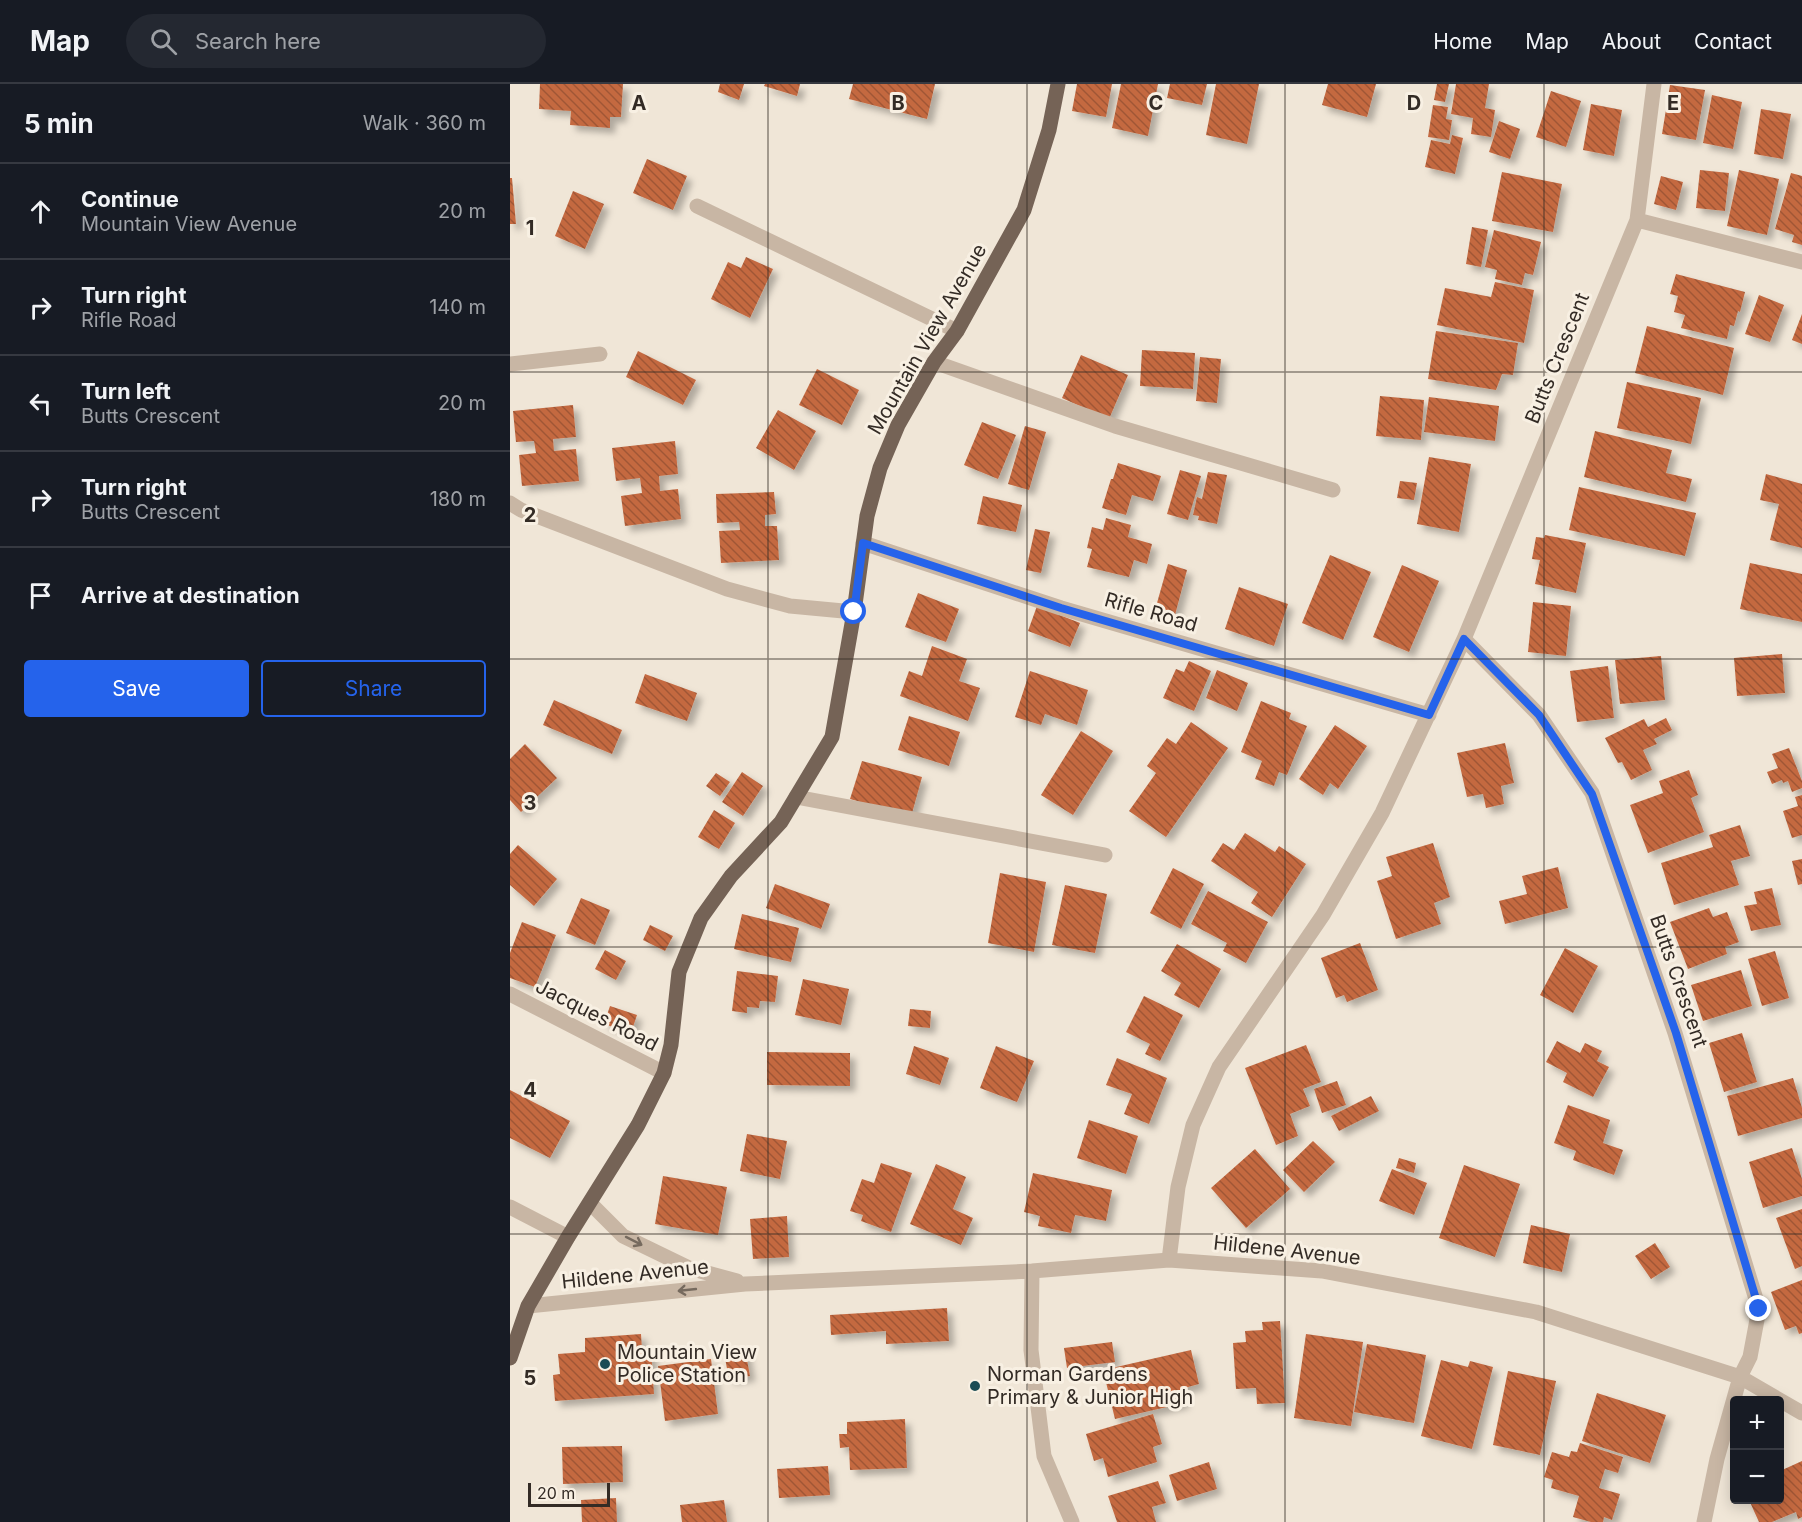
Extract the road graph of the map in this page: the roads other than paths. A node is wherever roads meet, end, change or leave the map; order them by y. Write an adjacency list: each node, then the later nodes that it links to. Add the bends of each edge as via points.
1 (1058, 84): 6 (main road, Mountain View Avenue, via 1049,130 1024,210)
2 (1654, 84): 4 (street, Butts Crescent)
3 (697, 206): 6 (street)
4 (1637, 220): 5 (street); 14 (street, Butts Crescent)
5 (1802, 262)
6 (957, 331): 8 (main road, Mountain View Avenue)
7 (600, 354): 9 (street)
8 (934, 362): 10 (street, via 1115,426); 12 (main road, Mountain View Avenue, via 898,425 880,468)
9 (510, 364)
10 (1333, 490)
11 (510, 504): 13 (street, via 727,589 790,606)
12 (863, 543): 13 (main road, Mountain View Avenue); 15 (street, Rifle Road, via 1061,608)
13 (854, 612): 16 (main road, Mountain View Avenue, via 832,737)
14 (1464, 639): 15 (street, Butts Crescent); 28 (street, Butts Crescent, via 1539,715 1592,794 1676,1033 1759,1309 1750,1357)
15 (1429, 715): 23 (street, Butts Crescent, via 1382,813 1323,915 1219,1067 1191,1136 1178,1187)
16 (796, 797): 17 (street); 19 (main road, Mountain View Avenue, via 782,822 731,876 701,918 679,972)
17 (1105, 855)
18 (510, 994): 19 (street, Jacques Road)
19 (664, 1073): 20 (main road, Mountain View Avenue, via 638,1125)
20 (590, 1203): 22 (main road, Mountain View Avenue); 25 (street, Hildene Avenue, one-way to 25, via 624,1236 689,1269)
21 (510, 1207): 22 (street)
22 (568, 1237): 26 (main road, Mountain View Avenue)
23 (1169, 1260): 24 (street, Hildene Avenue); 28 (street, Hildene Avenue, via 1322,1271 1536,1312)
24 (1032, 1271): 25 (street, Hildene Avenue); 30 (street, via 1031,1350 1044,1456)
25 (745, 1284): 26 (street, Hildene Avenue, one-way to 26)
26 (528, 1306): 27 (main road, Mountain View Avenue)
27 (510, 1358)
28 (1740, 1377): 29 (street, Hildene Avenue); 31 (street, Butts Crescent)
29 (1802, 1413)
30 (1072, 1522)
31 (1704, 1522)

